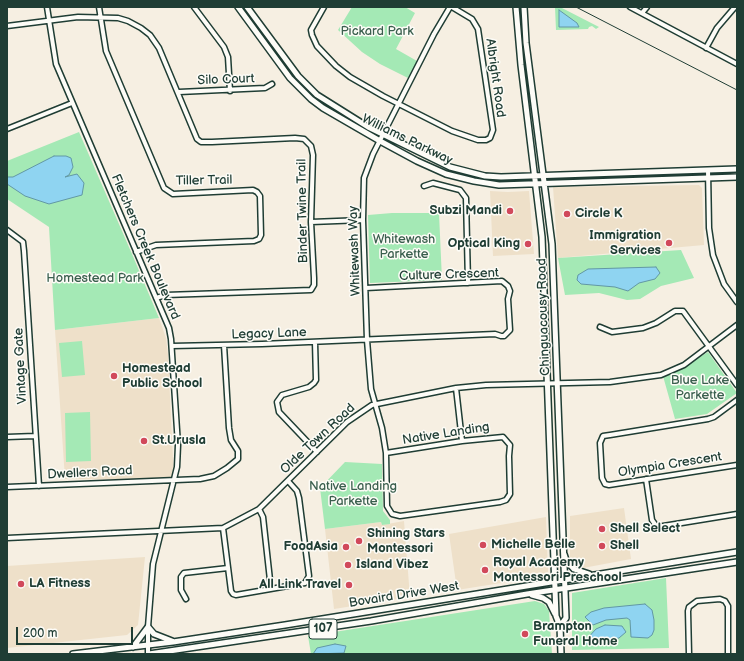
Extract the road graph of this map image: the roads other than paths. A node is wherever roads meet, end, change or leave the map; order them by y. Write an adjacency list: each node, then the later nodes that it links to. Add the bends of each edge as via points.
1 (47, 7): 15 (street, Fletchers Creek Boulevard)
2 (99, 7): 14 (street)
3 (194, 7): 20 (street, via 224,47 228,58)
4 (238, 7): 26 (main road, Williams Parkway, via 296,86 323,108)
5 (247, 7): 25 (main road, Williams Parkway, via 287,63 307,86 328,103)
6 (324, 7): 23 (street, via 311,30 317,46 350,77)
7 (451, 7): 23 (street, Whitewash Way, via 434,34); 23 (street, Albright Road, via 472,19 478,29 492,134 486,140 466,136)
8 (516, 7): 29 (main road, Chinguacousy Road)
9 (524, 7): 30 (main road, Chinguacousy Road, via 526,44)
10 (630, 7): 13 (street)
11 (647, 7): 13 (street)
12 (736, 8): 17 (street, via 717,28)
13 (642, 13): 17 (street)
14 (101, 16): 15 (street, Binder Twine Trail); 21 (street, Binder Twine Trail, via 128,21 150,35 159,48); 39 (street, Tiller Trail, via 106,51 164,188 173,194 253,190 260,196 261,235 254,241 156,245)
15 (49, 20): 16 (street, Binder Twine Trail); 22 (street, Fletchers Creek Boulevard, via 56,64)
16 (7, 26)
17 (706, 48): 18 (street)
18 (737, 64)
19 (272, 84): 20 (street, Silo Court, via 265,88)
20 (230, 91): 21 (street, Silo Court)
21 (179, 92): 37 (street, Binder Twine Trail, via 197,140 201,142 295,138 304,140 314,156)
22 (72, 103): 24 (street); 39 (street, Fletchers Creek Boulevard)
23 (400, 104): 25 (street, Whitewash Way)
24 (7, 129)
25 (383, 134): 26 (street, Whitewash Way); 29 (main road, Williams Parkway, via 433,160 468,172 501,177)
26 (380, 141): 34 (main road, Williams Parkway, via 428,166 463,179 499,185); 36 (street, Whitewash Way, via 364,178)
27 (737, 169): 28 (main road, Williams Parkway)
28 (708, 170): 30 (main road, Williams Parkway); 32 (street)
29 (536, 174): 30 (main road, Williams Parkway); 34 (main road, Chinguacousy Road)
30 (544, 174): 33 (main road, Chinguacousy Road)
31 (737, 177): 32 (main road, Williams Parkway)
32 (708, 178): 33 (main road, Williams Parkway); 43 (street, via 709,228 713,255 724,284)
33 (544, 182): 34 (main road, Williams Parkway); 52 (main road, Chinguacousy Road, via 552,233)
34 (536, 183): 51 (main road, Chinguacousy Road, via 542,237)
35 (424, 186): 40 (street, via 433,183 460,190 466,198)
36 (363, 220): 37 (street); 41 (street, Whitewash Way)
37 (311, 222): 42 (street, Binder Twine Trail, via 314,278 311,290 166,295)
38 (7, 230): 57 (street, Vintage Gate, via 23,242)
39 (136, 252): 42 (street, Fletchers Creek Boulevard)
40 (468, 283): 41 (street, Culture Crescent); 46 (street, Culture Crescent, via 499,281 508,286 508,333 501,336 495,334)
41 (366, 288): 46 (street, Whitewash Way)
42 (156, 298): 49 (street, Fletchers Creek Boulevard, via 169,328)
43 (737, 302)
44 (737, 325): 50 (street, Olde Town Road)
45 (600, 327): 50 (street, via 612,332 643,328 679,310 683,311)
46 (366, 340): 47 (street, Legacy Lane); 56 (street, Whitewash Way)
47 (315, 342): 48 (street, Legacy Lane); 60 (street, via 316,380 309,387 286,393 277,402 279,412)
48 (224, 345): 49 (street, Legacy Lane); 64 (street, Dwellers Road, via 229,428 231,440 238,451 238,458 214,476)
49 (172, 346): 64 (street, Fletchers Creek Boulevard, via 178,446)
50 (708, 347): 52 (street, Olde Town Road, via 684,365 661,375 610,382); 53 (street)
51 (549, 383): 52 (street, Olde Town Road); 54 (street, Olde Town Road); 79 (main road, Chinguacousy Road)
52 (558, 383): 73 (main road, Chinguacousy Road)
53 (737, 385)
54 (456, 388): 56 (street, Olde Town Road); 59 (street)
55 (737, 400): 63 (street, Olympia Crescent, via 708,419 603,436 600,471 605,484)
56 (375, 404): 60 (street, Olde Town Road, via 347,422); 61 (street, Native Landing)
57 (35, 436): 58 (street); 66 (street, Vintage Gate)
58 (7, 438)
59 (462, 441): 61 (street, Native Landing); 61 (street, Native Landing, via 498,436 508,442 511,489 506,500 396,516 387,506)
60 (317, 452): 65 (street, Olde Town Road)
61 (386, 453)
62 (737, 465): 63 (street, Olympia Crescent)
63 (646, 479): 69 (street, via 652,520 657,527)
64 (174, 480): 66 (street, Dwellers Road); 71 (street, Fletchers Creek Boulevard)
65 (288, 481): 68 (street, Olde Town Road); 80 (street, via 297,490 299,498 309,576 305,583)
66 (39, 486): 67 (street, Dwellers Road)
67 (7, 487)
68 (258, 509): 70 (street, Olde Town Road); 80 (street, via 263,517)
69 (737, 514)
70 (223, 528): 71 (street, Olde Town Road); 76 (street)
71 (161, 530): 72 (street); 89 (street, Fletchers Creek Boulevard, via 153,564)
72 (7, 538)
73 (562, 550): 77 (main road, via 572,567); 78 (main road, Chinguacousy Road)
74 (737, 552): 77 (main road, Bovaird Drive West / 107)
75 (737, 562): 81 (main road, Bovaird Drive West / 107)
76 (228, 568): 80 (street, via 231,591 236,595); 84 (street, via 184,572 181,576 180,590)
77 (590, 575): 78 (main road, Bovaird Drive West / 107)
78 (563, 579): 79 (main road, Bovaird Drive West / 107); 81 (main road, Chinguacousy Road)
79 (555, 580): 82 (main road, Chinguacousy Road); 85 (main road, Bovaird Drive West / 107)
80 (271, 589)
81 (564, 589): 82 (main road, Bovaird Drive West / 107); 88 (main road, Chinguacousy Road, via 566,618)
82 (556, 590): 83 (main road, Bovaird Drive West / 107); 87 (main road, Chinguacousy Road)
83 (527, 594): 86 (main road, Bovaird Drive West / 107); 87 (main road, via 543,598 551,605)
84 (186, 599)
85 (441, 600): 86 (main road); 90 (main road, Bovaird Drive West / 107)
86 (443, 610): 93 (main road, Bovaird Drive West / 107)
87 (556, 616): 88 (main road, Chinguacousy Road)
88 (560, 626): 96 (main road, Chinguacousy Road)
89 (148, 627): 90 (main road, via 154,634); 91 (street, Fletchers Creek Boulevard); 92 (main road)
90 (173, 642): 91 (main road, Bovaird Drive West / 107)
91 (148, 645): 92 (main road, Bovaird Drive West / 107); 95 (street, Fletchers Creek Boulevard)
92 (133, 647): 94 (main road, Bovaird Drive West / 107)
93 (162, 653): 95 (main road, Bovaird Drive West / 107)
94 (73, 654)
95 (149, 654)
96 (561, 654)
97 (689, 654): 98 (street, via 689,607 697,601 724,599 728,606)
98 (728, 654)

